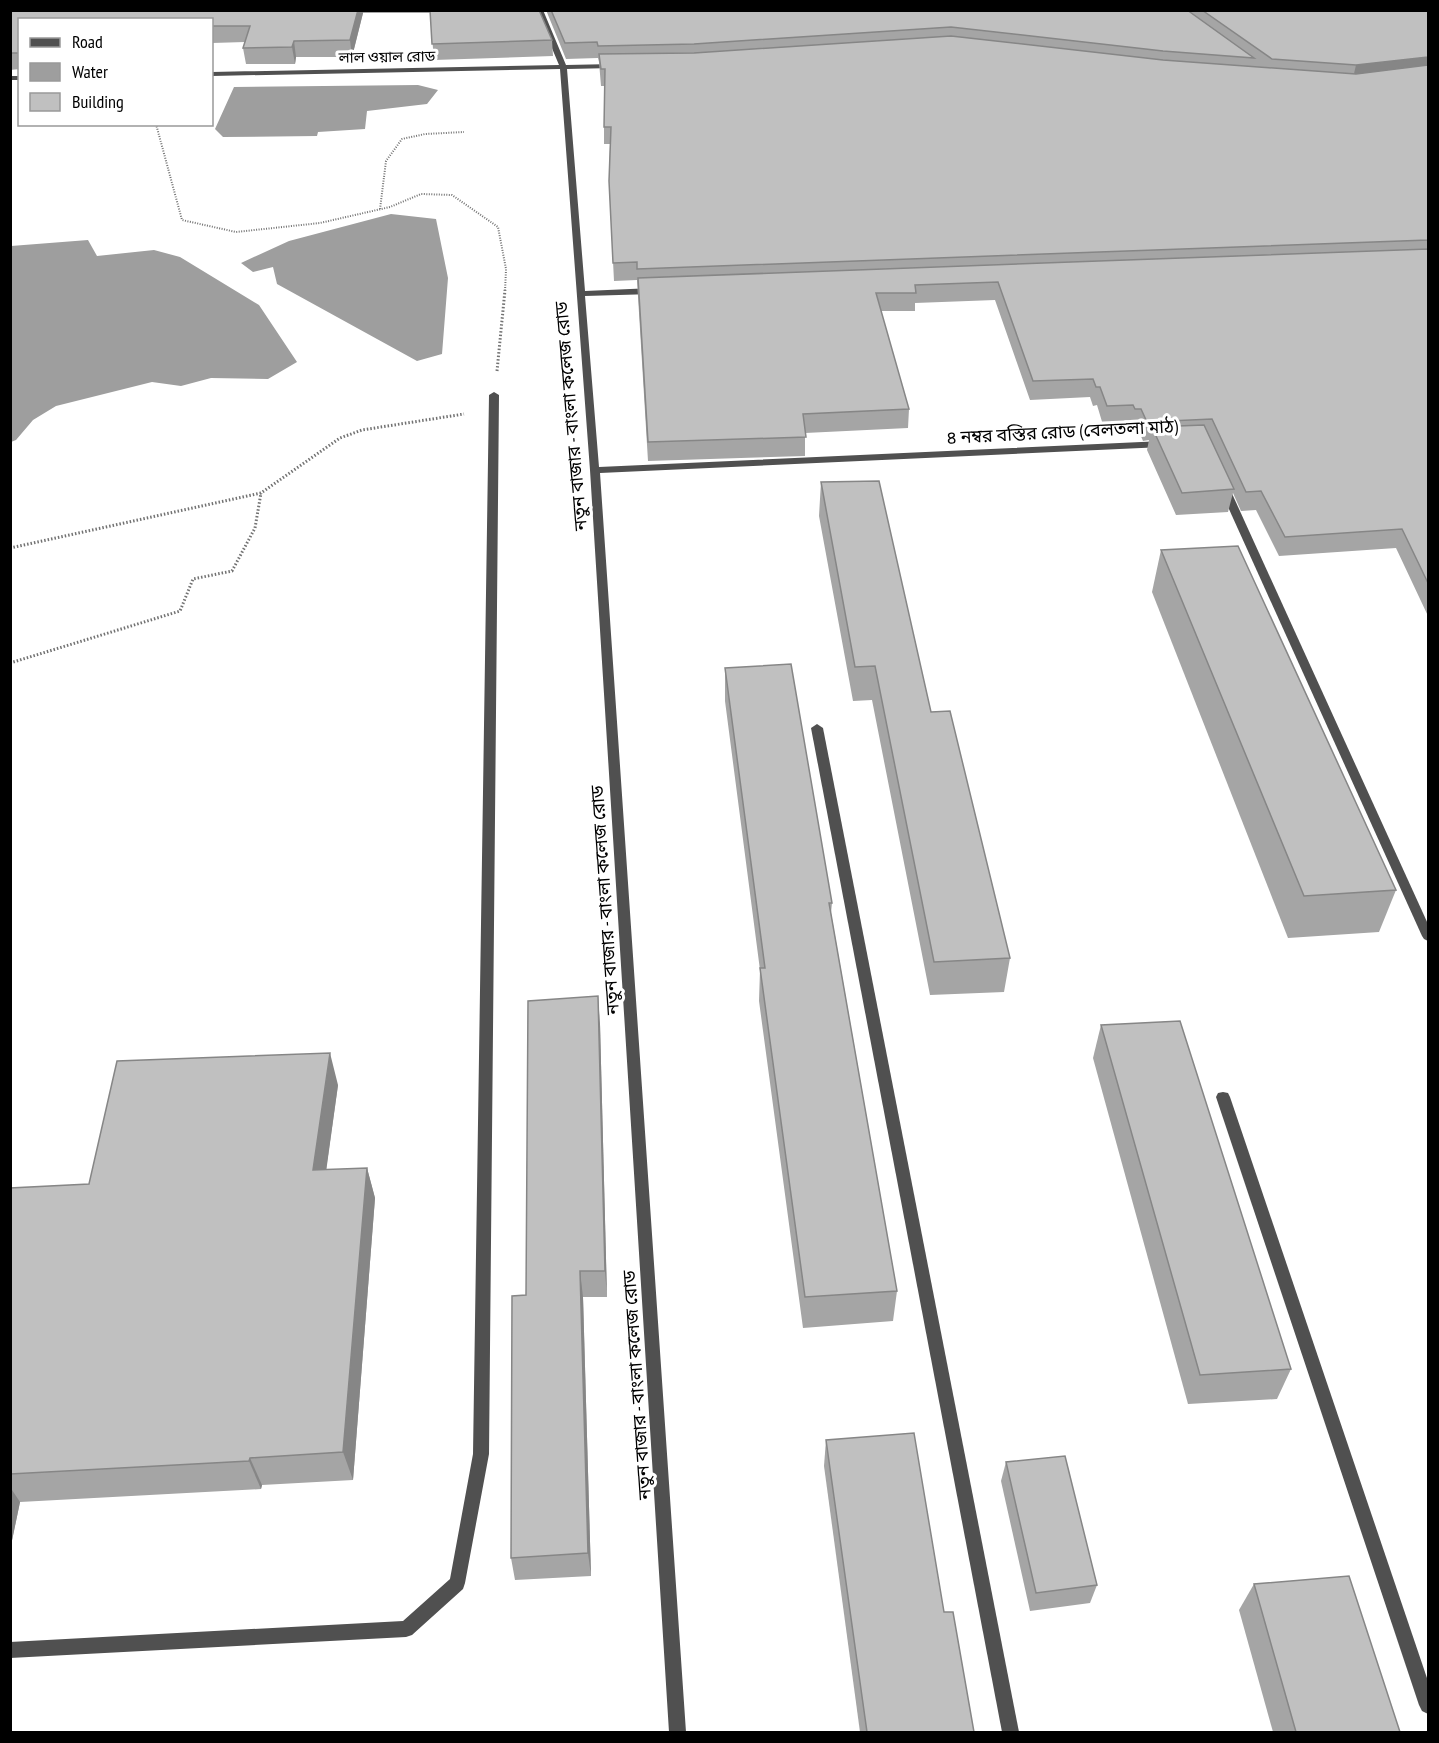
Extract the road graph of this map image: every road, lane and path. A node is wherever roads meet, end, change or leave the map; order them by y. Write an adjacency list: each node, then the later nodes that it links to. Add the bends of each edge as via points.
1 (540, 10): 3 (street, নতুন বাজার - বাংলা কলেজ রোড)
2 (622, 66): 3 (street, লাল ওয়াল রোড)
3 (563, 67): 4 (street, লাল ওয়াল রোড); 9 (street, নতুন বাজার - বাংলা কলেজ রোড)
4 (213, 74)
5 (157, 126): 7 (path, via 182,220 236,232 320,223)
6 (464, 132): 7 (path, via 402,139 386,161)
7 (380, 210): 10 (path, via 421,194 452,195 498,227 506,269)
8 (663, 291): 9 (street)
9 (580, 294): 12 (street, নতুন বাজার - বাংলা কলেজ রোড)
10 (494, 394): 14 (path, via 476,412 362,430 340,438); 20 (street, via 481,1454 457,1583 406,1629)
11 (1171, 444): 12 (street, ৪ নম্বর বস্তির রোড (বেলতলা মাঠ))
12 (595, 470): 22 (street, নতুন বাজার - বাংলা কলেজ রোড)
13 (1218, 474): 18 (street)
14 (261, 493): 15 (path); 16 (path, via 255,528 232,571 193,579 180,611)
15 (10, 549)
16 (10, 663)
17 (817, 728): 23 (street)
18 (1428, 936)
19 (1223, 1097): 21 (street)
20 (10, 1650)
21 (1428, 1705)
22 (678, 1732)
23 (1011, 1732)

